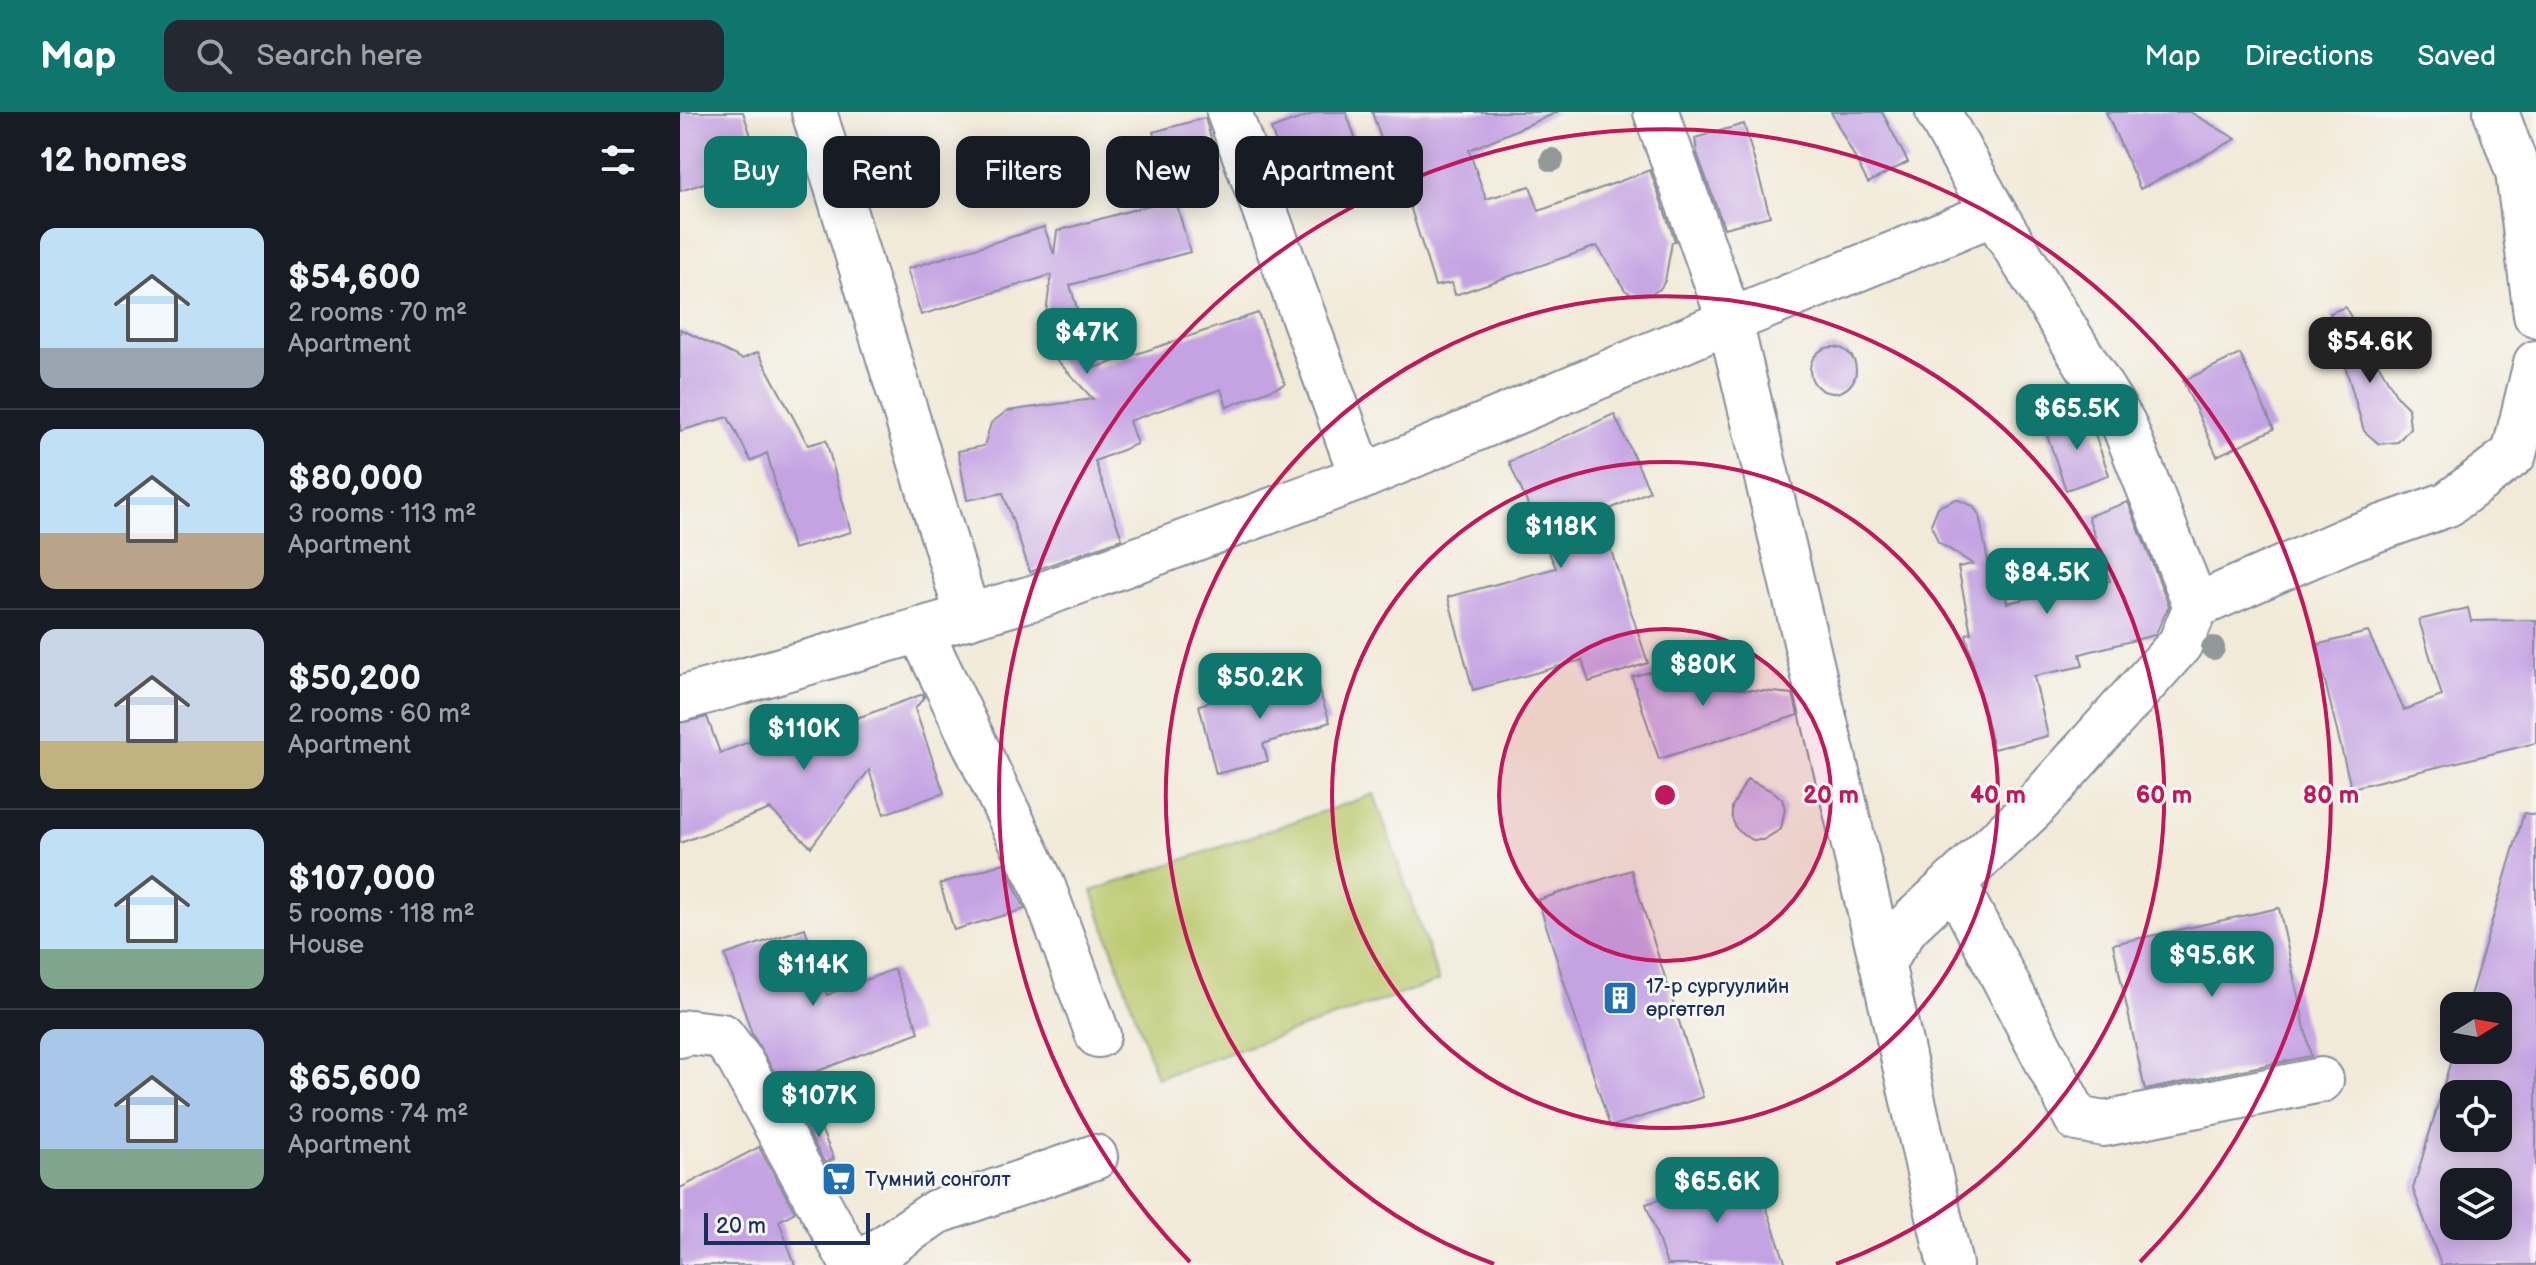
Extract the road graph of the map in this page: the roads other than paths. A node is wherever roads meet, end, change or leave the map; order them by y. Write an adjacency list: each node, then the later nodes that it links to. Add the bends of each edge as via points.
1 (814, 112): 12 (street)
2 (1229, 112): 10 (street)
3 (1656, 112): 8 (street)
4 (1938, 112): 6 (street)
5 (2496, 112): 7 (street, via 2518,172)
6 (1994, 213): 8 (street); 11 (street, via 2123,423)
7 (2536, 315)
8 (1730, 321): 10 (street); 16 (street)
9 (2536, 363): 11 (street, via 2514,454 2448,504 2349,539)
10 (1362, 477): 12 (street)
11 (2196, 606): 15 (street, via 2180,644 2032,809)
12 (968, 617): 13 (street)
13 (920, 630): 14 (street); 18 (street, via 1042,884)
14 (680, 699)
15 (1954, 882): 16 (street, via 1907,926); 19 (street, via 2077,1119 2104,1124)
16 (1882, 963): 23 (street)
17 (680, 1035): 21 (street, via 722,1036)
18 (1098, 1035)
19 (2321, 1080)
20 (1095, 1157): 22 (street, via 936,1212)
21 (853, 1265)
22 (859, 1265)
23 (1950, 1265)

